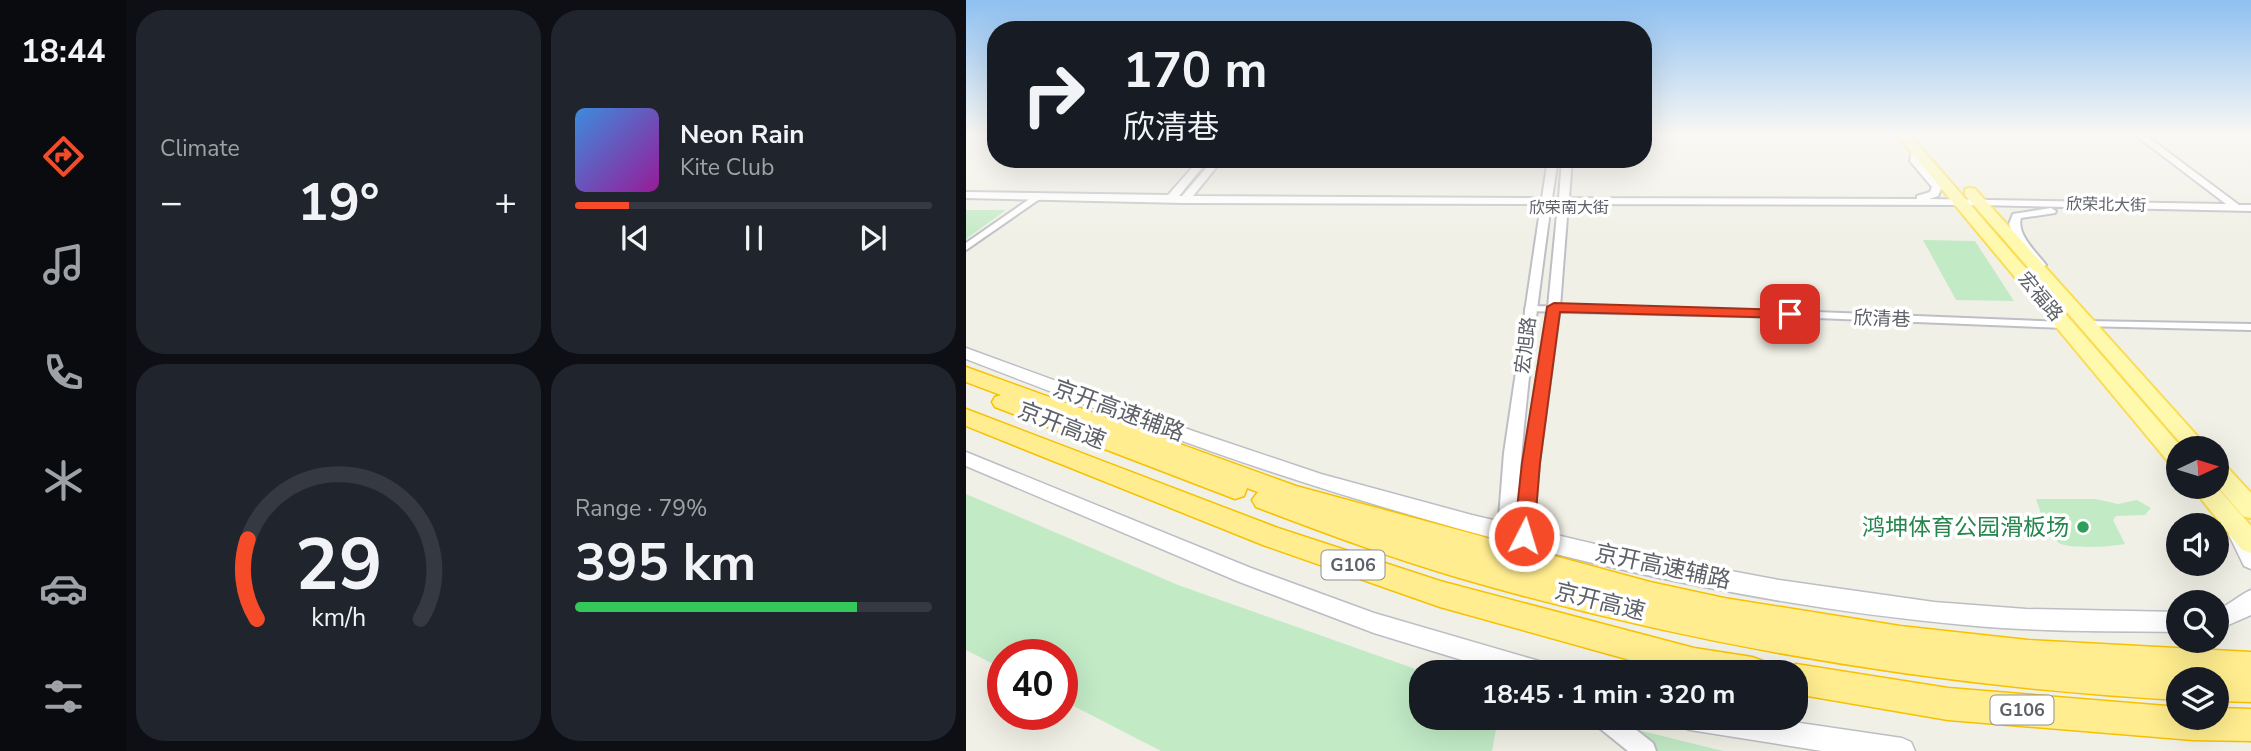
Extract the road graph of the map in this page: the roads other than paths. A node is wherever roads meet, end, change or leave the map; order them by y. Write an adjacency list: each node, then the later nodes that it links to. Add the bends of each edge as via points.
1 (1196, 169): 11 (street)
2 (1210, 169): 12 (street)
3 (1551, 169): 14 (street, 宏旭路)
4 (1566, 169): 15 (street, 宏旭路)
5 (1922, 169): 13 (street, via 1936,190 1926,197)
6 (1940, 169): 16 (main road, 宏福路)
7 (2188, 169): 18 (street)
8 (2193, 169): 18 (street)
9 (966, 195): 10 (street, 欣荣南大街)
10 (1038, 196): 11 (street, 欣荣南大街); 19 (street)
11 (1172, 197): 12 (street, 欣荣南大街)
12 (1185, 199): 14 (street, 欣荣南大街)
13 (1899, 201): 15 (street, 欣荣南大街); 16 (street, 欣荣南大街)
14 (1546, 203): 15 (street, 欣荣南大街); 22 (street, 宏旭路)
15 (1563, 204): 16 (street, 欣荣南大街); 21 (street, 宏旭路)
16 (1972, 204): 17 (street, 欣荣北大街); 18 (street, 欣荣北大街); 20 (main road, 宏福路); 24 (main road, 宏福路)
17 (2059, 210): 18 (street, 欣荣北大街); 20 (street, via 2017,216 2014,223)
18 (2247, 210)
19 (966, 247)
20 (2051, 284): 23 (main road, 宏福路)
21 (1554, 307): 22 (street, 欣清巷); 24 (street, 欣清巷); 36 (street, 宏旭路)
22 (1530, 309): 36 (street, 宏旭路, via 1512,453)
23 (2086, 324): 25 (street); 30 (main road, 宏福路)
24 (2066, 325): 31 (main road, 宏福路)
25 (2251, 327)
26 (966, 353): 36 (main road, 京开高速辅路, via 1319,480)
27 (966, 374): 46 (highway, via 1293,495 1650,595 1900,640 2003,652)
28 (966, 388): 48 (highway, 京开高速 / G106, via 1239,491 1454,565 1688,622 1939,666)
29 (966, 418): 45 (highway, 京开高速 / G106, via 1272,537 1440,594)
30 (2186, 436)
31 (2166, 444)
32 (966, 459): 44 (main road, via 1257,580 1374,623)
33 (2230, 494): 35 (main road)
34 (2219, 499): 35 (main road)
35 (2242, 516): 37 (main road); 38 (main road)
36 (1516, 534): 43 (main road, 京开高速辅路, via 1709,577 1937,613)
37 (2251, 543)
38 (2251, 560)
39 (2251, 600): 40 (main road)
40 (2229, 616)
41 (2229, 621): 42 (main road)
42 (2251, 621)
43 (2166, 622)
44 (1499, 660)
45 (1683, 660)
46 (2251, 667)
47 (1808, 681): 51 (highway, G106, via 1948,704)
48 (2166, 683)
49 (2229, 685): 50 (highway)
50 (2251, 686)
51 (2251, 725)
52 (1620, 730): 54 (street)
53 (1767, 730): 55 (main road)
54 (1645, 751)
55 (1902, 751)

